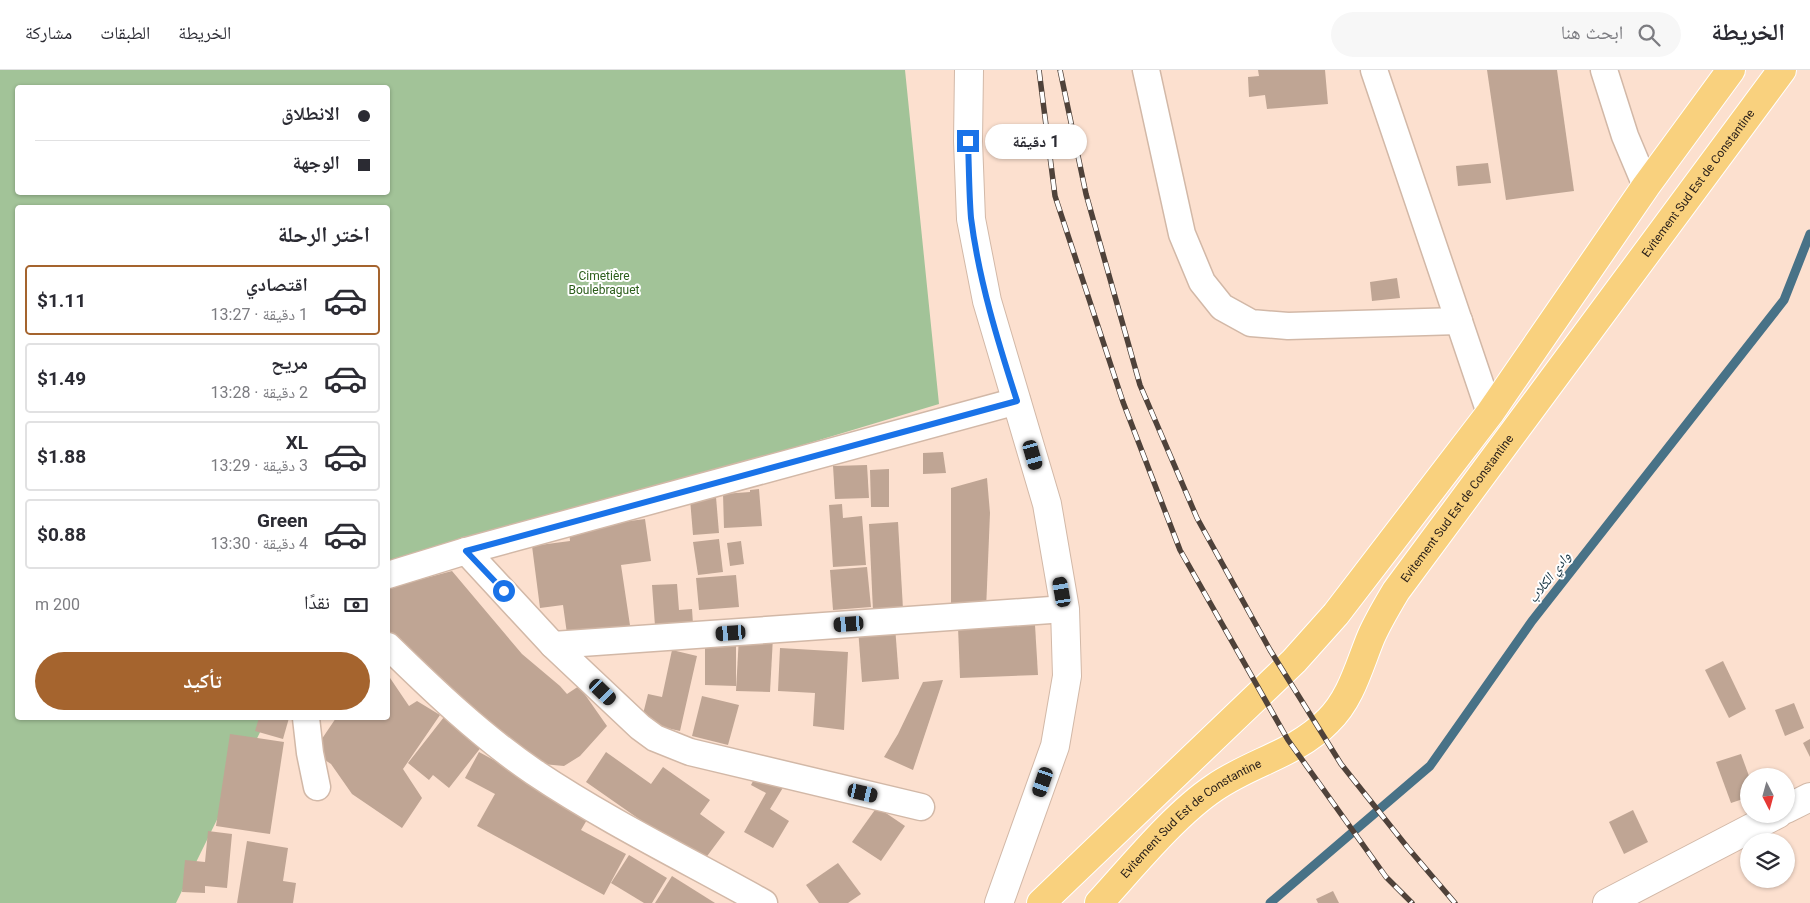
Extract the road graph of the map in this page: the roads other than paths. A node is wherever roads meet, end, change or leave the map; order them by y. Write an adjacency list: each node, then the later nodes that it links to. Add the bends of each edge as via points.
1 (969, 70): 9 (street, via 972,219 987,301)
2 (1146, 70): 8 (street, via 1182,234 1202,282 1222,307 1252,323 1288,326)
3 (1374, 70): 8 (street)
4 (1604, 70): 7 (street, via 1625,136)
5 (1731, 70): 7 (highway)
6 (1782, 70): 25 (highway, Evitement Sud Est de Constantine, via 1396,591 1337,712 1295,747 1230,778 1201,798)
7 (1646, 186): 10 (highway)
8 (1459, 321): 10 (street)
9 (1017, 401): 11 (street); 13 (street, via 1047,504)
10 (1490, 413): 24 (highway, via 1336,614 1294,661)
11 (466, 551): 12 (street); 14 (street)
12 (390, 574)
13 (1065, 609): 14 (street); 23 (street, via 1067,676 1055,746)
14 (554, 646): 20 (street, via 640,728 671,746)
15 (390, 648): 22 (street, via 468,720 534,772)
16 (306, 720): 17 (street)
17 (317, 787)
18 (1810, 797): 19 (street)
19 (1795, 805)
20 (921, 807)
21 (1761, 823): 26 (street)
22 (764, 903)
23 (999, 903)
24 (1041, 903)
25 (1099, 903)
26 (1607, 903)

